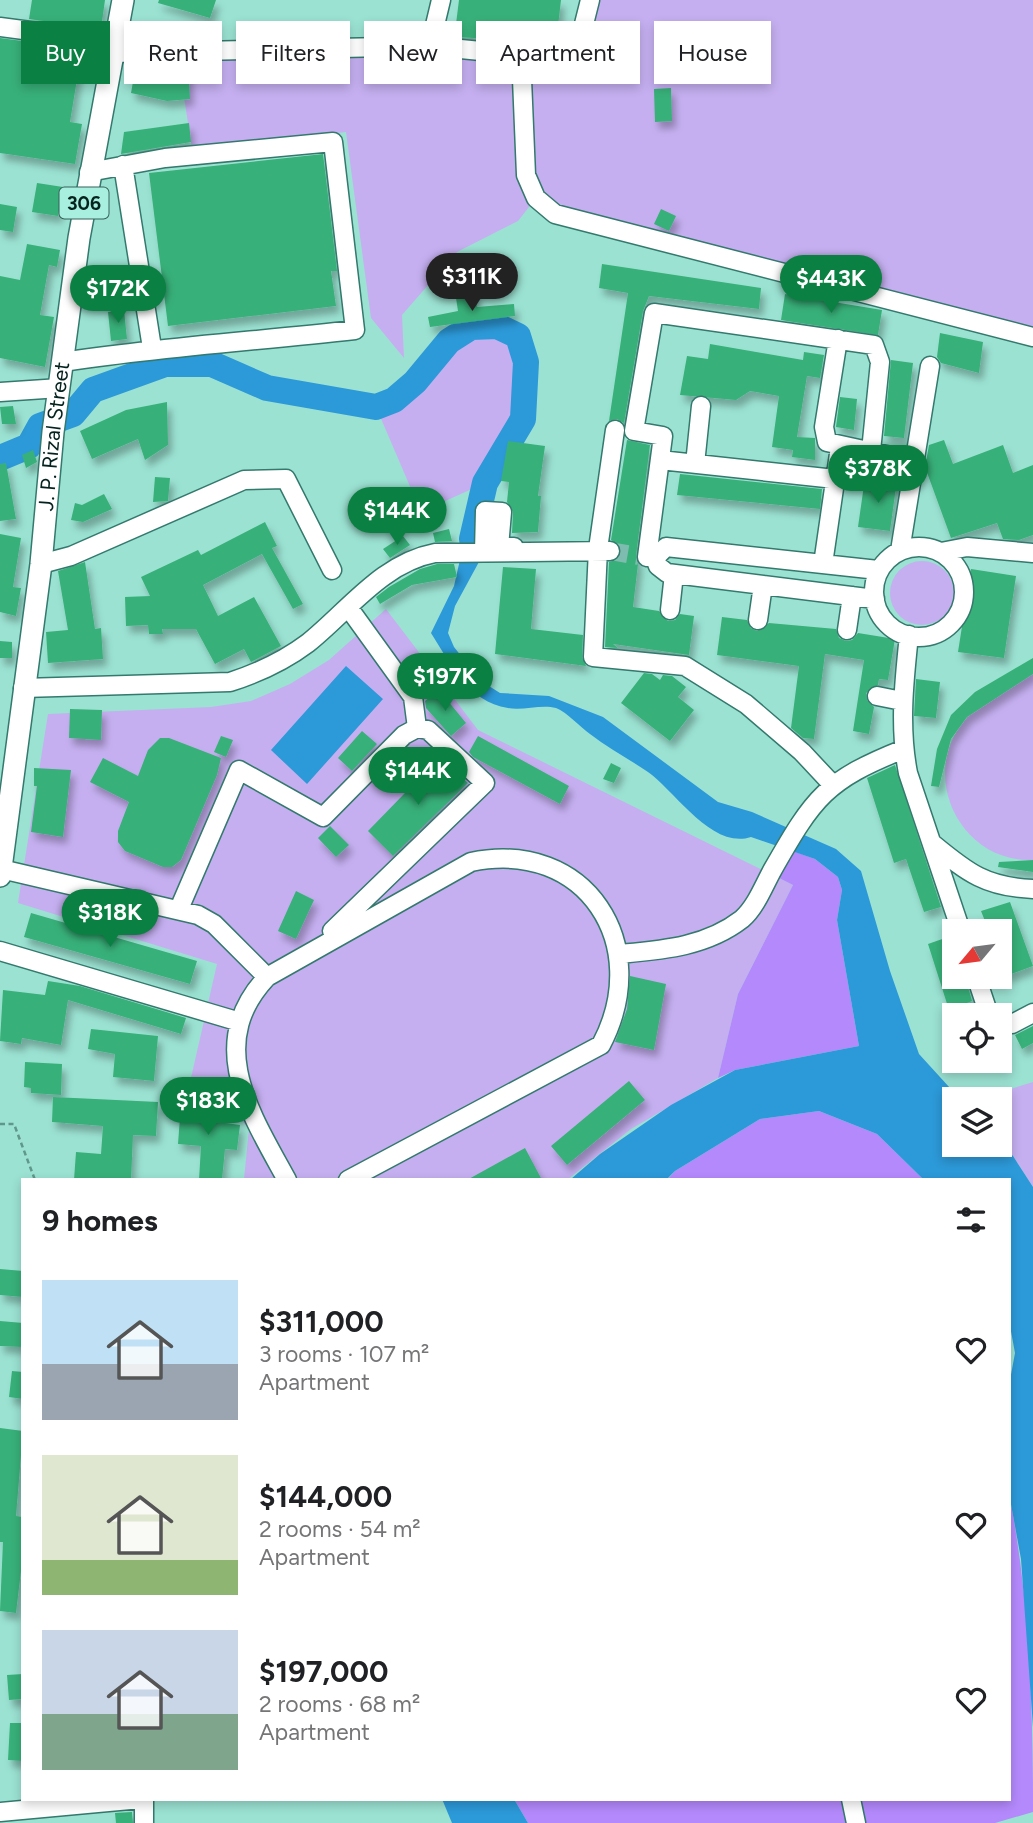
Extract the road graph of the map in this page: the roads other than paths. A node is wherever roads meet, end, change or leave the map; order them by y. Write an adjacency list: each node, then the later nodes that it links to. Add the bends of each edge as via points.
1 (123, 0): 8 (main road, J. P. Rizal Street / 306)
2 (441, 0): 4 (street)
3 (590, 0): 5 (street)
4 (436, 21)
5 (585, 21)
6 (0, 27): 8 (street)
7 (364, 46): 8 (street)
8 (113, 48): 11 (main road, J. P. Rizal Street / 306)
9 (522, 84): 12 (street, via 526,175 536,198 555,214)
10 (123, 165): 11 (street); 14 (street); 14 (street, via 333,142 355,330)
11 (89, 173): 15 (main road, J. P. Rizal Street / 306)
12 (1033, 337)
13 (838, 339): 21 (street, via 824,427 827,442); 22 (street, via 874,345 880,362); 23 (street, via 654,313 634,431 663,436)
14 (152, 348): 15 (street)
15 (63, 362): 18 (main road, J. P. Rizal Street / 306)
16 (930, 366): 24 (street)
17 (0, 392): 18 (street)
18 (58, 398): 34 (main road, J. P. Rizal Street / 306)
19 (701, 406): 25 (street)
20 (615, 430): 28 (street)
21 (840, 447): 22 (street); 26 (street)
22 (872, 451): 24 (street)
23 (660, 460): 25 (street); 33 (street)
24 (914, 461): 29 (street)
25 (695, 464): 26 (street)
26 (835, 479): 35 (street)
27 (1026, 549): 32 (street, via 967,541)
28 (604, 550): 31 (street); 52 (street, via 593,657 681,672 746,704)
29 (900, 551): 32 (street, via 920,547); 37 (street)
30 (483, 552): 31 (street); 31 (street, via 485,511 502,512 499,547 533,548); 42 (street, via 415,557)
31 (533, 552)
32 (941, 552): 46 (street, via 962,580 958,615 934,635)
33 (647, 557): 35 (street, via 666,547); 38 (street)
34 (41, 564): 36 (street, via 71,556 244,480 286,479); 48 (main road, J. P. Rizal Street / 306)
35 (823, 564): 37 (street)
36 (332, 570)
37 (878, 570): 41 (street)
38 (674, 574): 39 (street); 43 (street)
39 (763, 585): 40 (street); 44 (street)
40 (852, 596): 41 (street); 45 (street)
41 (875, 599): 46 (street, via 880,614)
42 (348, 607): 48 (street, via 279,662 230,682); 50 (street, via 413,697)
43 (670, 610)
44 (758, 620)
45 (847, 630)
46 (904, 643): 47 (street)
47 (902, 685): 49 (street); 51 (street)
48 (23, 688): 54 (main road, J. P. Rizal Street / 306)
49 (877, 696)
50 (417, 728): 57 (street, via 404,735 323,817 239,771); 60 (street, via 428,730 485,783)
51 (904, 749): 52 (street); 53 (street)
52 (832, 784): 61 (street, via 795,829 748,911 722,931 697,942)
53 (931, 841): 56 (street, via 982,881); 58 (street)
54 (1, 869): 55 (main road, J. P. Rizal Street / 306); 57 (street)
55 (0, 876)
56 (1033, 889)
57 (179, 909): 62 (street, via 214,924)
58 (957, 919)
59 (0, 951): 64 (street)
60 (312, 951): 61 (street, via 452,870 492,858 543,863 575,880 600,907); 62 (street)
61 (619, 954): 67 (street, via 614,1013 594,1051)
62 (267, 977): 64 (street)
63 (1033, 1013): 65 (street)
64 (240, 1022): 66 (street, via 236,1051 246,1103)
65 (1012, 1024)
66 (286, 1178)
67 (352, 1178)
68 (121, 1801): 71 (street)
69 (143, 1801): 72 (street)
70 (851, 1801): 73 (street)
71 (0, 1812)
72 (144, 1823)
73 (856, 1823)

